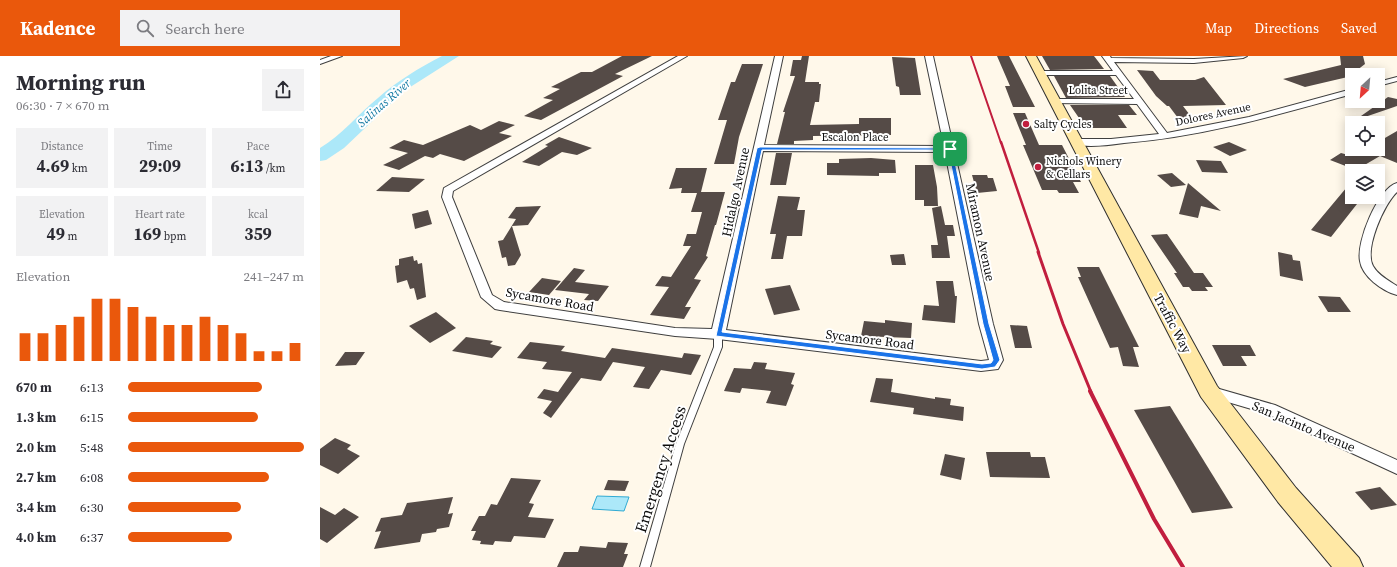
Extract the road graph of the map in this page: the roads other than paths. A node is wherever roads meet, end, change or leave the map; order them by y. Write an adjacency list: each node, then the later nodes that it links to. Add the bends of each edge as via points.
1 (338, 56): 8 (street)
2 (683, 56): 22 (street, Sycamore Road, via 448,190 447,197 487,297 500,306 675,332)
3 (779, 56): 18 (street, Hidalgo Avenue)
4 (929, 56): 19 (street, Miramon Avenue)
5 (1031, 56): 9 (street, Traffic Way)
6 (1243, 56): 7 (street, via 1194,61)
7 (1108, 58): 10 (street)
8 (320, 62)
9 (1040, 73): 10 (street); 14 (street, Traffic Way)
10 (1117, 73): 15 (street)
11 (1397, 79): 12 (street)
12 (1385, 82)
13 (1345, 94): 16 (street, Dolores Avenue, via 1216,128)
14 (1054, 101): 15 (street, Lolita Street); 17 (street, Traffic Way)
15 (1141, 102): 16 (street)
16 (1165, 136): 17 (street, Dolores Avenue, via 1123,141)
17 (1076, 142): 24 (street, Traffic Way)
18 (760, 148): 19 (street, Escalon Place); 22 (street, Hidalgo Avenue)
19 (950, 149): 23 (street, Miramon Avenue, via 986,324 996,360)
20 (1397, 186): 21 (street, via 1383,200 1365,257 1372,272 1382,284)
21 (1397, 291)
22 (718, 334): 23 (street, Sycamore Road, via 982,366); 26 (lane, Emergency Access, via 718,347 680,444)
23 (993, 365)
24 (1210, 391): 25 (street, San Jacinto Avenue, via 1270,409); 27 (street, Traffic Way, via 1287,495)
25 (1397, 467)
26 (645, 567)
27 (1349, 567)

